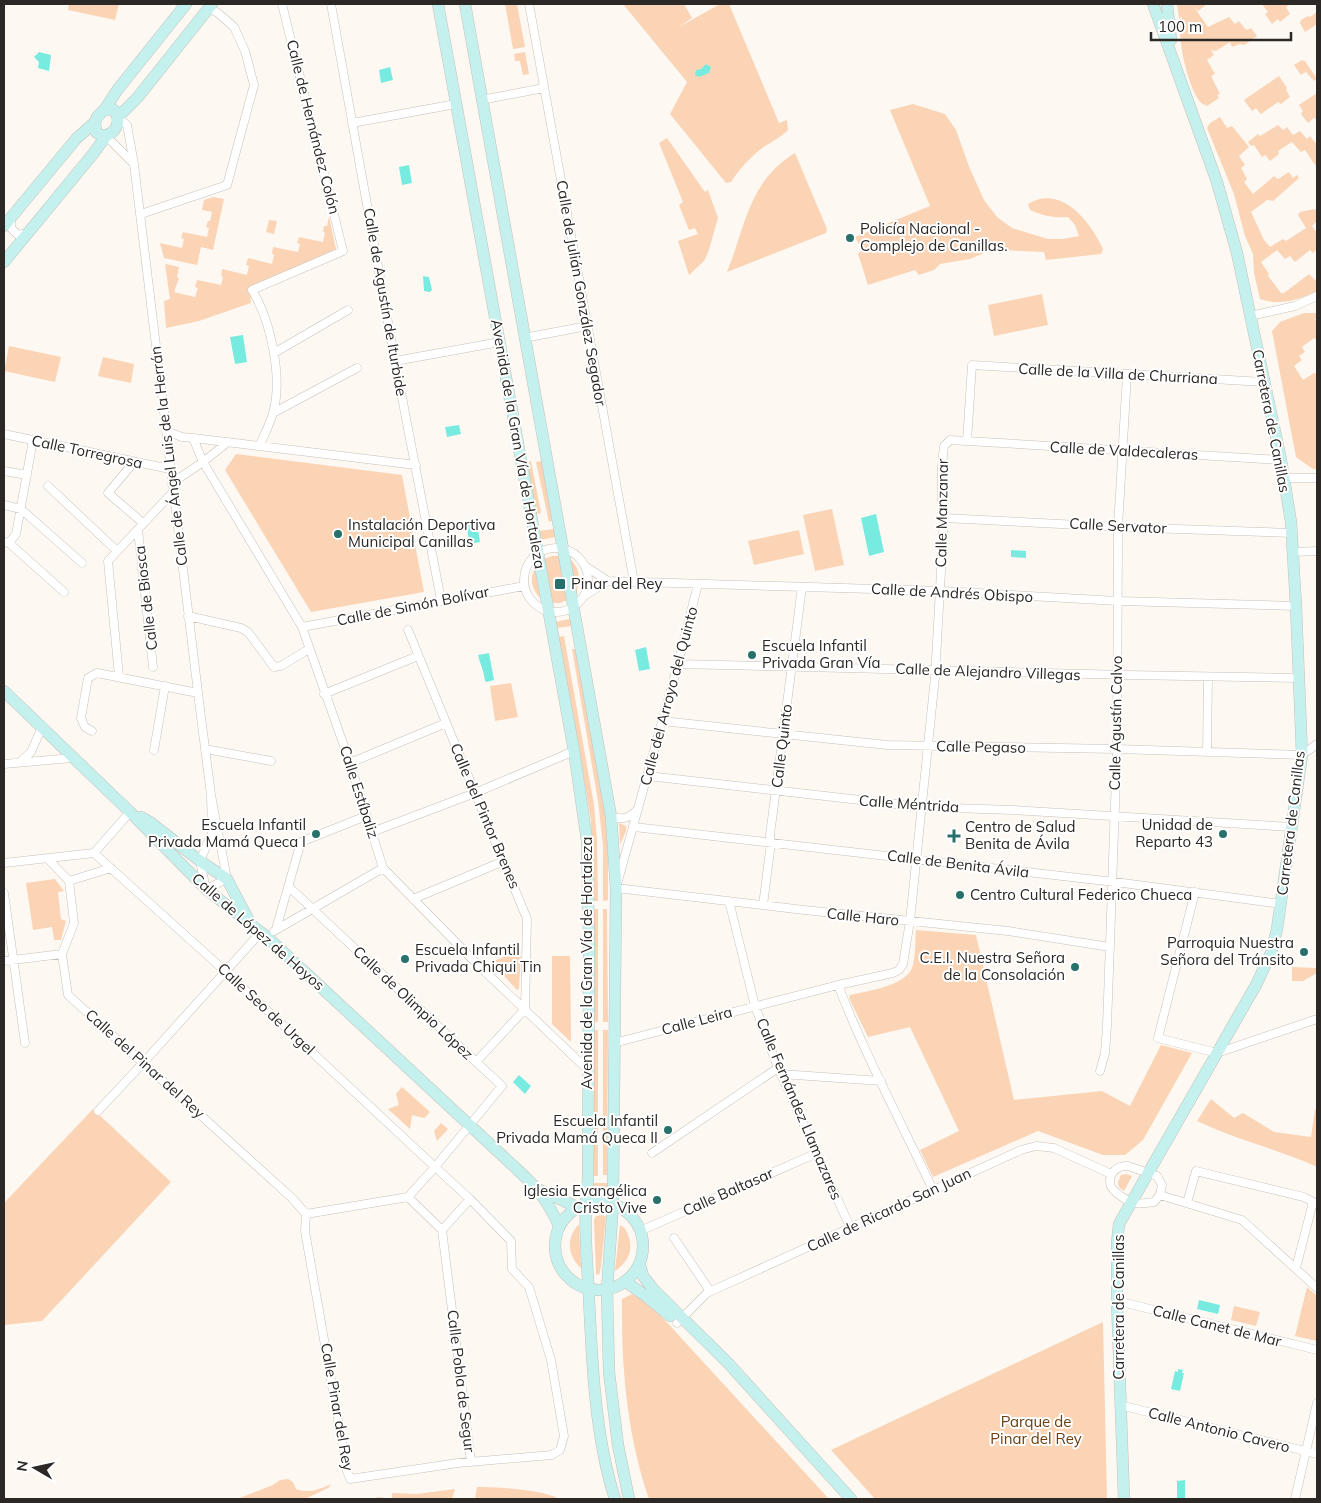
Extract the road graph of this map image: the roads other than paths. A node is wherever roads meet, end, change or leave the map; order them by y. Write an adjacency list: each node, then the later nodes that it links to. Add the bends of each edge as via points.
1 (186, 4): 14 (street, via 118,89)
2 (282, 4): 30 (street, Calle de Hernández Colón, via 343,251 252,290 263,313)
3 (331, 4): 17 (street, Calle de Agustín de Iturbide)
4 (438, 4): 13 (street, Avenida de la Gran Vía de Hortaleza)
5 (464, 4): 12 (street, Avenida de la Gran Vía de Hortaleza)
6 (529, 4): 11 (street, Calle de Julián González Segador)
7 (1152, 4): 10 (street, Carretera de Canillas)
8 (1167, 4): 10 (street, Carretera de Canillas)
9 (211, 6): 15 (street); 20 (street, via 234,28 245,51 254,85 227,185)
10 (1174, 62): 26 (street, Carretera de Canillas, via 1217,182)
11 (544, 88): 12 (street); 27 (street, Calle de Julián González Segador)
12 (481, 100): 28 (street, Avenida de la Gran Vía de Hortaleza)
13 (456, 104): 17 (street); 29 (street, Avenida de la Gran Vía de Hortaleza)
14 (106, 109): 15 (street, via 114,110); 16 (street, via 96,116)
15 (118, 117): 18 (street, via 115,130); 19 (street, Calle de Ángel Luis de la Herrán, via 127,125)
16 (95, 122): 18 (street, via 96,132); 21 (street, via 76,139)
17 (352, 123): 31 (street, Calle de Agustín de Iturbide)
18 (106, 136): 19 (street); 22 (street)
19 (134, 164): 20 (street, Calle de Ángel Luis de la Herrán)
20 (141, 214): 36 (street, Calle de Ángel Luis de la Herrán)
21 (7, 222): 22 (street, via 18,235)
22 (28, 232): 23 (street)
23 (4, 262)
24 (1317, 296): 26 (street, via 1295,306)
25 (348, 310): 30 (street)
26 (1250, 316): 34 (street, Carretera de Canillas)
27 (587, 326): 28 (street); 71 (street, Calle de Julián González Segador)
28 (524, 338): 63 (street, Avenida de la Gran Vía de Hortaleza)
29 (500, 342): 31 (street); 67 (street, Avenida de la Gran Vía de Hortaleza)
30 (274, 353): 35 (street, via 277,375)
31 (395, 361): 47 (street, Calle de Agustín de Iturbide)
32 (357, 368): 35 (street)
33 (1127, 375): 34 (street, Calle de la Villa de Churriana); 41 (street, Calle de la Villa de Churriana, via 972,365); 43 (street, Calle Agustín Calvo)
34 (1264, 382): 44 (street, Carretera de Canillas)
35 (274, 413): 42 (street)
36 (166, 431): 38 (street); 48 (street, Calle de Ángel Luis de la Herrán)
37 (4, 434): 39 (street, Calle Torregrosa)
38 (193, 438): 40 (street); 46 (street, Calle Estíbaliz)
39 (32, 440): 45 (street, Calle Torregrosa); 50 (street)
40 (228, 442): 42 (street); 46 (street)
41 (967, 442): 43 (street, Calle de Valdecaleras); 58 (street, Calle Manzanar, via 950,440 944,446 940,478)
42 (260, 445): 47 (street)
43 (1123, 451): 44 (street, Calle de Valdecaleras); 60 (street, Calle Agustín Calvo)
44 (1281, 460): 51 (street, Carretera de Canillas)
45 (134, 462): 48 (street, Calle Torregrosa); 59 (street, via 108,493)
46 (203, 462): 53 (street); 84 (street, Calle Estíbaliz)
47 (416, 465): 78 (street, Calle de Agustín de Iturbide)
48 (170, 469): 53 (street, Calle de Ángel Luis de la Herrán)
49 (4, 471): 50 (street)
50 (26, 475): 57 (street)
51 (1284, 478): 52 (street); 61 (street, Carretera de Canillas)
52 (1317, 478)
53 (172, 483): 55 (street, Calle de Ángel Luis de la Herrán)
54 (48, 486): 64 (street, Calle de Biosca)
55 (173, 492): 59 (street, Calle de Biosca); 83 (street, Calle de Ángel Luis de la Herrán)
56 (4, 506): 57 (street)
57 (21, 509): 62 (street, via 16,534); 68 (street)
58 (944, 518): 60 (street, Calle Servator); 75 (street, Calle Manzanar)
59 (140, 527): 64 (street, Calle de Biosca); 90 (street, Calle de Biosca)
60 (1118, 527): 61 (street, Calle Servator); 79 (street, Calle Agustín Calvo)
61 (1291, 533): 66 (street, Carretera de Canillas)
62 (7, 542): 76 (street)
63 (563, 548): 67 (street); 69 (street); 81 (street, Avenida de la Gran Vía de Hortaleza)
64 (117, 551): 93 (street, Calle de Biosca, via 108,560)
65 (1317, 551): 66 (street)
66 (1293, 552): 80 (street, Carretera de Canillas)
67 (538, 553): 73 (street, via 526,567); 82 (street, Avenida de la Gran Vía de Hortaleza)
68 (82, 563)
69 (585, 566): 70 (street); 77 (street, via 588,584)
70 (608, 581): 71 (street, Calle de Andrés Obispo); 77 (street)
71 (634, 582): 72 (street, Calle de Andrés Obispo)
72 (698, 584): 74 (street, Calle de Andrés Obispo); 88 (street, Calle del Arroyo del Quinto)
73 (524, 586): 78 (street, Calle de Simón Bolívar); 82 (street, via 530,600)
74 (802, 587): 75 (street, Calle de Andrés Obispo); 89 (street, Calle Quinto)
75 (941, 591): 79 (street, Calle de Andrés Obispo); 91 (street, Calle Manzanar)
76 (64, 592)
77 (584, 596): 81 (street)
78 (441, 600): 84 (street, Calle de Simón Bolívar)
79 (1118, 601): 80 (street, Calle de Andrés Obispo); 92 (street, Calle Agustín Calvo)
80 (1296, 606): 95 (street, Carretera de Canillas)
81 (574, 607): 82 (street); 126 (street, Avenida de la Gran Vía de Hortaleza)
82 (548, 611): 110 (street, Avenida de la Gran Vía de Hortaleza)
83 (188, 616): 86 (street, via 248,632 274,667); 98 (street, Calle de Ángel Luis de la Herrán)
84 (302, 627): 86 (street, Calle Estíbaliz)
85 (408, 630): 87 (street, Calle del Pintor Brenes)
86 (309, 649): 99 (street, Calle Estíbaliz)
87 (418, 656): 99 (street); 101 (street, Calle del Pintor Brenes)
88 (678, 664): 89 (street, Calle de Alejandro Villegas); 100 (street, Calle del Arroyo del Quinto)
89 (792, 666): 91 (street, Calle de Alejandro Villegas); 104 (street, Calle Quinto)
90 (153, 667)
91 (935, 670): 92 (street, Calle de Alejandro Villegas); 106 (street, Calle Manzanar)
92 (1117, 675): 94 (street, Calle de Alejandro Villegas); 108 (street, Calle Agustín Calvo)
93 (119, 676): 96 (street); 103 (street, via 97,673 88,678 81,718)
94 (1208, 677): 95 (street, Calle de Alejandro Villegas); 111 (street)
95 (1298, 678): 112 (street, Carretera de Canillas)
96 (165, 686): 98 (street); 109 (street)
97 (4, 691): 102 (street, Calle de López de Hoyos)
98 (198, 693): 107 (street, Calle de Ángel Luis de la Herrán)
99 (324, 694): 116 (street, Calle Estíbaliz)
100 (662, 721): 104 (street, Calle Pegaso); 118 (street, Calle del Arroyo del Quinto)
101 (446, 723): 116 (street); 120 (street, Calle del Pintor Brenes)
102 (42, 727): 113 (street, Calle de López de Hoyos); 115 (street, via 31,752)
103 (92, 731)
104 (783, 735): 106 (street, Calle Pegaso); 119 (street, Calle Quinto)
105 (1317, 744): 112 (street)
106 (929, 746): 108 (street, Calle Pegaso); 122 (street, Calle Manzanar)
107 (205, 749): 114 (street); 121 (street, Calle de Ángel Luis de la Herrán)
108 (1117, 749): 111 (street, Calle Pegaso); 127 (street, Calle Agustín Calvo)
109 (154, 750)
110 (574, 751): 120 (street); 171 (street, Avenida de la Gran Vía de Hortaleza, via 587,841)
111 (1207, 752): 112 (street, Calle Pegaso)
112 (1302, 756): 129 (street, Carretera de Canillas)
113 (72, 758): 115 (street); 124 (street, Calle de López de Hoyos)
114 (271, 761)
115 (20, 762): 117 (street)
116 (350, 763): 125 (street, Calle Estíbaliz)
117 (4, 764)
118 (648, 776): 119 (street, Calle Méntrida); 123 (street, Calle del Arroyo del Quinto)
119 (776, 792): 122 (street, Calle Méntrida); 131 (street, Calle Quinto)
120 (475, 793): 130 (street); 135 (street, Calle del Pintor Brenes)
121 (211, 795): 136 (street, Calle de Ángel Luis de la Herrán, via 212,832); 140 (street, Calle de Ángel Luis de la Herrán)
122 (922, 807): 127 (street, Calle Méntrida); 134 (street, Calle Manzanar)
123 (639, 808): 126 (street, via 624,819); 128 (street, Calle del Arroyo del Quinto)
124 (130, 812): 132 (street); 136 (street, via 150,822); 145 (street, Calle de López de Hoyos)
125 (366, 816): 130 (street, Calle Estíbaliz); 143 (street, via 301,842)
126 (611, 816): 144 (street, Avenida de la Gran Vía de Hortaleza)
127 (1114, 816): 129 (street, Calle Méntrida); 142 (street, Calle Agustín Calvo)
128 (634, 826): 131 (street, Calle de Benita Ávila); 144 (street, Calle del Arroyo del Quinto)
129 (1291, 826): 151 (street, Carretera de Canillas)
130 (372, 832): 139 (street, Calle Estíbaliz)
131 (771, 843): 134 (street, Calle de Benita Ávila); 150 (street, Calle Quinto)
132 (94, 853): 133 (street); 138 (street, Calle Seo de Urgel)
133 (48, 859): 137 (street); 141 (street)
134 (916, 859): 142 (street, Calle de Benita Ávila); 153 (street, Calle Manzanar)
135 (504, 861): 148 (street); 164 (street, Calle del Pintor Brenes, via 527,919)
136 (200, 862): 140 (street); 145 (street)
137 (4, 863)
138 (111, 868): 141 (street); 161 (street, Calle Seo de Urgel)
139 (383, 868): 148 (street, Calle Estíbaliz); 152 (street)
140 (227, 879): 145 (street); 154 (street)
141 (69, 881): 158 (street, Calle del Pinar del Rey, via 74,923)
142 (1112, 882): 146 (street, Calle de Benita Ávila); 157 (street, Calle Agustín Calvo)
143 (289, 887): 152 (street, Calle de Olimpio López); 155 (street)
144 (616, 888): 149 (street, Calle Haro); 167 (street, Avenida de la Gran Vía de Hortaleza)
145 (206, 889): 154 (street, Calle de López de Hoyos)
146 (1195, 892): 151 (street, Calle de Benita Ávila); 168 (street, via 1158,1038)
147 (4, 893): 159 (street)
148 (413, 899): 164 (street, Calle Estíbaliz)
149 (729, 901): 150 (street, Calle Haro); 163 (street, Calle Fernández Llamazares)
150 (763, 904): 153 (street, Calle Haro)
151 (1281, 904): 168 (street, Carretera de Canillas, via 1271,953)
152 (312, 909): 155 (street); 169 (street, Calle de Olimpio López)
153 (910, 921): 157 (street, Calle Haro, via 1008,931); 162 (street, Calle Leira, via 903,964 899,970)
154 (251, 923): 156 (street, Calle de López de Hoyos)
155 (276, 929): 156 (street)
156 (264, 934): 161 (street); 176 (street, Calle de López de Hoyos)
157 (1110, 947): 173 (street, Calle Agustín Calvo, via 1106,1044)
158 (62, 954): 159 (street); 170 (street, Calle del Pinar del Rey, via 68,995)
159 (13, 960): 160 (street); 166 (street)
160 (4, 961)
161 (226, 972): 170 (street); 179 (street, Calle Seo de Urgel)
162 (838, 985): 163 (street, Calle Leira); 174 (street)
163 (754, 1006): 167 (street, Calle Leira); 172 (street, Calle Fernández Llamazares)
164 (525, 1009): 169 (street); 171 (street, Calle Estíbaliz)
165 (1317, 1022): 168 (street)
166 (25, 1043)
167 (614, 1043): 190 (street, Avenida de la Gran Vía de Hortaleza)
168 (1217, 1053): 180 (street, Carretera de Canillas)
169 (476, 1062): 176 (street, Calle de Olimpio López, via 502,1086)
170 (143, 1063): 175 (street); 192 (street, Calle del Pinar del Rey)
171 (588, 1070): 191 (street, Avenida de la Gran Vía de Hortaleza, via 588,1180)
172 (780, 1071): 174 (street); 177 (street); 178 (street, Calle Fernández Llamazares)
173 (1100, 1071)
174 (881, 1081): 183 (street)
175 (98, 1111)
176 (470, 1124): 179 (street); 182 (street, Calle de López de Hoyos)
177 (652, 1153)
178 (817, 1153): 194 (street, Calle Fernández Llamazares); 196 (street, Calle Baltasar)
179 (435, 1167): 185 (street); 186 (street, Calle Seo de Urgel)
180 (1148, 1172): 181 (street, via 1125,1166); 184 (street, via 1157,1176 1162,1185); 187 (street, Carretera de Canillas)
181 (1111, 1174): 183 (street, Calle de Ricardo San Juan, via 1054,1148 1036,1146); 187 (street, via 1111,1186)
182 (538, 1189): 191 (street, Calle de López de Hoyos); 193 (street, Calle de López de Hoyos, via 552,1208)
183 (933, 1190): 194 (street, Calle de Ricardo San Juan)
184 (1160, 1195): 187 (street, via 1154,1202); 188 (street)
185 (408, 1197): 192 (street); 195 (street)
186 (470, 1200): 195 (street); 213 (street, Calle Pobla de Segur, via 511,1241 512,1269 529,1287 551,1360 564,1436 560,1450 552,1455)
187 (1130, 1202): 205 (street, Carretera de Canillas, via 1117,1233)
188 (1187, 1203): 189 (street, via 1196,1171 1304,1197); 199 (street, via 1242,1220)
189 (1315, 1203): 199 (street)
190 (613, 1204): 191 (street); 196 (street, via 635,1219); 203 (street, Avenida de la Gran Vía de Hortaleza)
191 (581, 1205): 193 (street); 202 (street, Avenida de la Gran Vía de Hortaleza)
192 (306, 1214): 213 (street, Calle Pinar del Rey, via 305,1231 350,1479)
193 (559, 1226): 202 (street, via 556,1257 564,1274)
194 (850, 1229): 204 (street, Calle de Ricardo San Juan)
195 (442, 1230): 213 (street, Calle Pobla de Segur)
196 (640, 1231): 198 (street, via 644,1241)
197 (674, 1238): 204 (street)
198 (640, 1265): 200 (street); 206 (street, via 643,1276)
199 (1296, 1268): 201 (street)
200 (626, 1282): 203 (street); 206 (street)
201 (1317, 1288)
202 (588, 1290): 203 (street); 214 (street, Avenida de la Gran Vía de Hortaleza, via 594,1381)
203 (607, 1290): 210 (street, Avenida de la Gran Vía de Hortaleza, via 609,1372)
204 (710, 1291): 206 (street, Calle de Ricardo San Juan)
205 (1117, 1301): 207 (street, Calle Canet de Mar); 209 (street, Carretera de Canillas)
206 (680, 1320): 217 (street, via 728,1363)
207 (1317, 1350)
208 (1317, 1403): 211 (street)
209 (1120, 1406): 211 (street, Calle Antonio Cavero); 218 (street, Carretera de Canillas)
210 (618, 1444): 215 (street, Avenida de la Gran Vía de Hortaleza); 216 (street, Avenida de la Gran Vía de Hortaleza)
211 (1306, 1452): 212 (street, Calle Antonio Cavero); 219 (street)
212 (1317, 1454)
213 (471, 1462)
214 (614, 1499)
215 (629, 1499)
216 (635, 1499)
217 (851, 1499)
218 (1124, 1499)
219 (1295, 1499)

